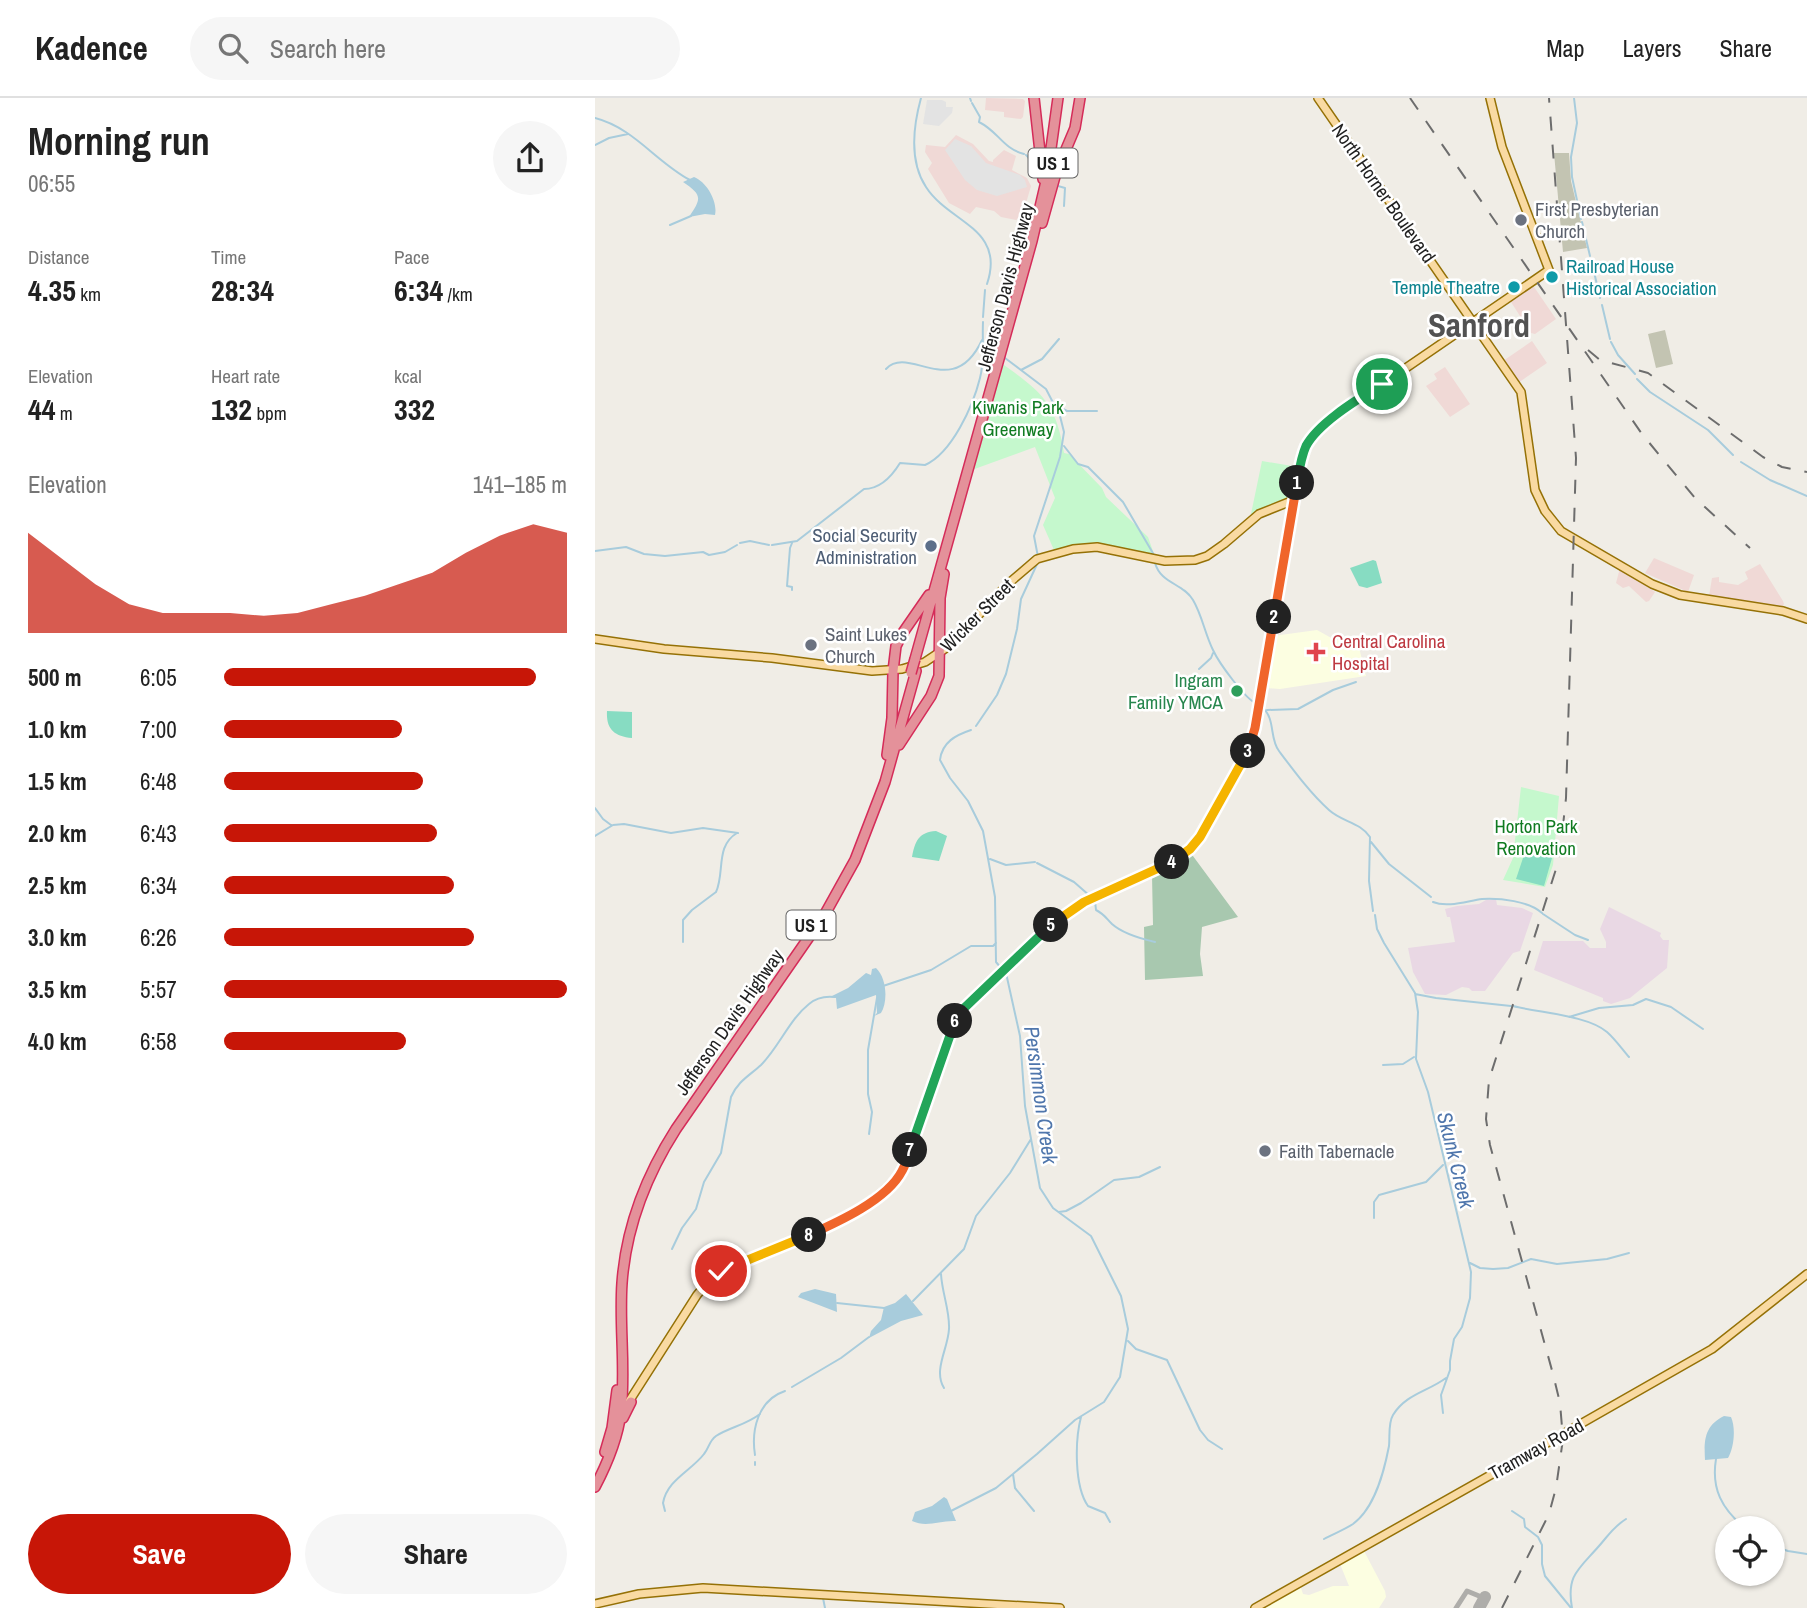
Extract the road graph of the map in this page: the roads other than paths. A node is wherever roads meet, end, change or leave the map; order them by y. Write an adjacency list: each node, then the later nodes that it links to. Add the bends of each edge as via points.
1 (1034, 98): 6 (highway)
2 (1060, 98): 6 (highway, Jefferson Davis Highway / US 1); 7 (highway, Jefferson Davis Highway / US 1)
3 (1080, 98): 7 (highway, via 1075,128)
4 (1318, 98): 9 (main road, North Horner Boulevard)
5 (1490, 98): 9 (main road, via 1502,147 1549,270)
6 (1042, 198): 8 (highway, Jefferson Davis Highway / US 1)
7 (1040, 228): 8 (highway, Jefferson Davis Highway / US 1)
8 (1016, 309): 13 (highway, Jefferson Davis Highway / US 1)
9 (1474, 322): 10 (main road, via 1319,430 1304,453); 14 (main road, North Horner Boulevard, via 1521,392 1535,490 1545,511 1567,535 1680,595)
10 (1296, 490): 11 (main road); 12 (main road)
11 (1304, 495)
12 (1294, 500): 16 (main road, Wicker Street, via 1259,514 1224,544 1195,560 1165,561 1097,547 1037,559); 23 (main road, via 1253,740 1200,837 1173,861 1074,908 1025,948 958,1014 908,1157 895,1180 851,1215 712,1277 652,1367)
13 (943, 567): 16 (highway); 17 (highway, via 927,600 902,634); 18 (highway, Jefferson Davis Highway / US 1, bridge)
14 (1807, 619)
15 (595, 639): 17 (main road, Wicker Street)
16 (940, 653): 17 (main road, Wicker Street); 20 (highway, via 936,685 902,740)
17 (893, 671): 19 (highway)
18 (913, 672): 19 (highway, Jefferson Davis Highway / US 1); 20 (highway, Jefferson Davis Highway / US 1)
19 (885, 764): 21 (highway, Jefferson Davis Highway / US 1, via 870,813 840,880 663,1140)
20 (885, 782): 21 (highway, Jefferson Davis Highway / US 1, via 862,845 835,896 676,1129)
21 (636, 1202): 23 (highway, Jefferson Davis Highway / US 1, via 623,1239 618,1276)
22 (1807, 1274): 29 (main road, Tramway Road, bridge, via 1711,1349)
23 (625, 1395): 24 (highway); 24 (highway, Jefferson Davis Highway / US 1); 26 (highway, via 615,1439)
24 (612, 1428): 25 (highway, Jefferson Davis Highway / US 1)
25 (595, 1475)
26 (595, 1487)
27 (595, 1604): 28 (main road, via 703,1588)
28 (1060, 1608)
29 (1255, 1608)

